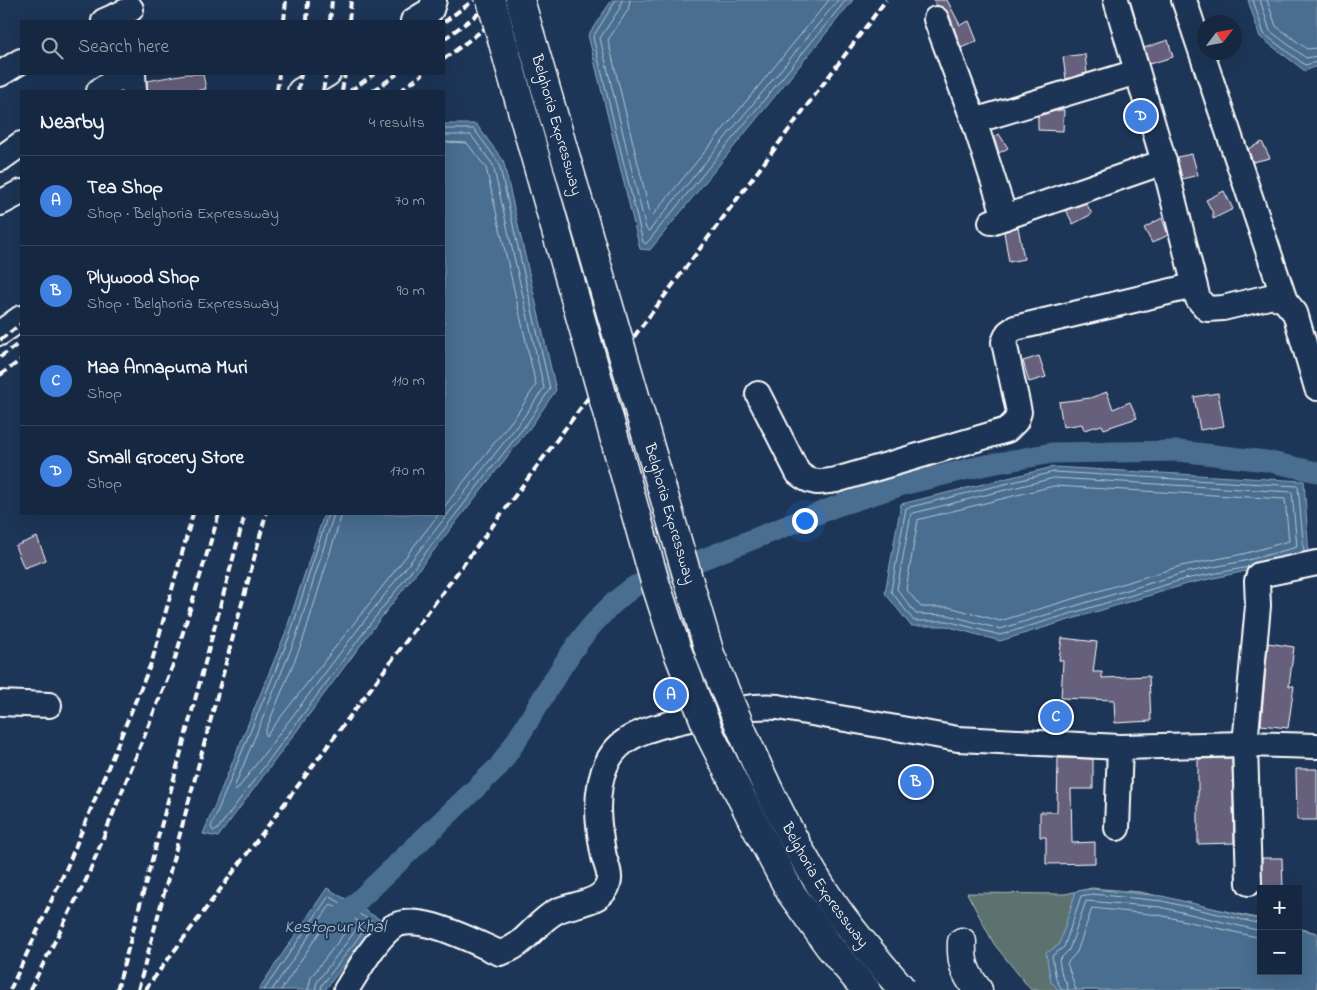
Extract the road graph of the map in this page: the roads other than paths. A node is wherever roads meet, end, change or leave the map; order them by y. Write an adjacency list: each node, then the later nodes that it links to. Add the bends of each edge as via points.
1 (434, 0): 9 (street, via 432,10)
2 (491, 0): 41 (highway, Belghoria Expressway, bridge, via 677,650 711,737 791,893)
3 (520, 0): 42 (highway, Belghoria Expressway, bridge, via 710,654 748,747 815,877 858,938)
4 (1116, 0): 11 (street)
5 (1184, 0): 26 (street)
6 (131, 10): 8 (street)
7 (936, 19): 19 (street)
8 (106, 20)
9 (415, 20)
10 (20, 62): 12 (street)
11 (1137, 72): 19 (street); 22 (street)
12 (0, 74)
13 (123, 75): 16 (street)
14 (133, 75): 17 (street)
15 (326, 75): 18 (street)
16 (101, 90)
17 (134, 90)
18 (302, 90)
19 (974, 121): 22 (street, via 997,220)
20 (20, 145): 21 (street)
21 (0, 159)
22 (1164, 162): 25 (street)
23 (20, 193): 24 (street)
24 (0, 203)
25 (1193, 286): 26 (street, via 1198,299 1215,309 1273,296); 30 (street, via 1015,328 1004,342 1019,412 1008,430 836,480 816,484 798,473)
26 (1285, 301): 29 (street, via 1295,313)
27 (20, 319): 28 (street)
28 (0, 333)
29 (1317, 388)
30 (758, 394)
31 (1317, 563): 34 (street, via 1259,575)
32 (0, 703): 33 (street)
33 (49, 705)
34 (1245, 744): 35 (street); 36 (street); 38 (street)
35 (1317, 746)
36 (1120, 747): 37 (street); 40 (street, via 958,739 757,705 646,728 617,747 606,762 598,810 609,879 595,898 556,911 524,941 500,953 432,925 413,921 392,927)
37 (1117, 828)
38 (1249, 883)
39 (962, 942): 43 (highway, via 961,960)
40 (346, 990)
41 (866, 990)
42 (903, 990)
43 (978, 990)

